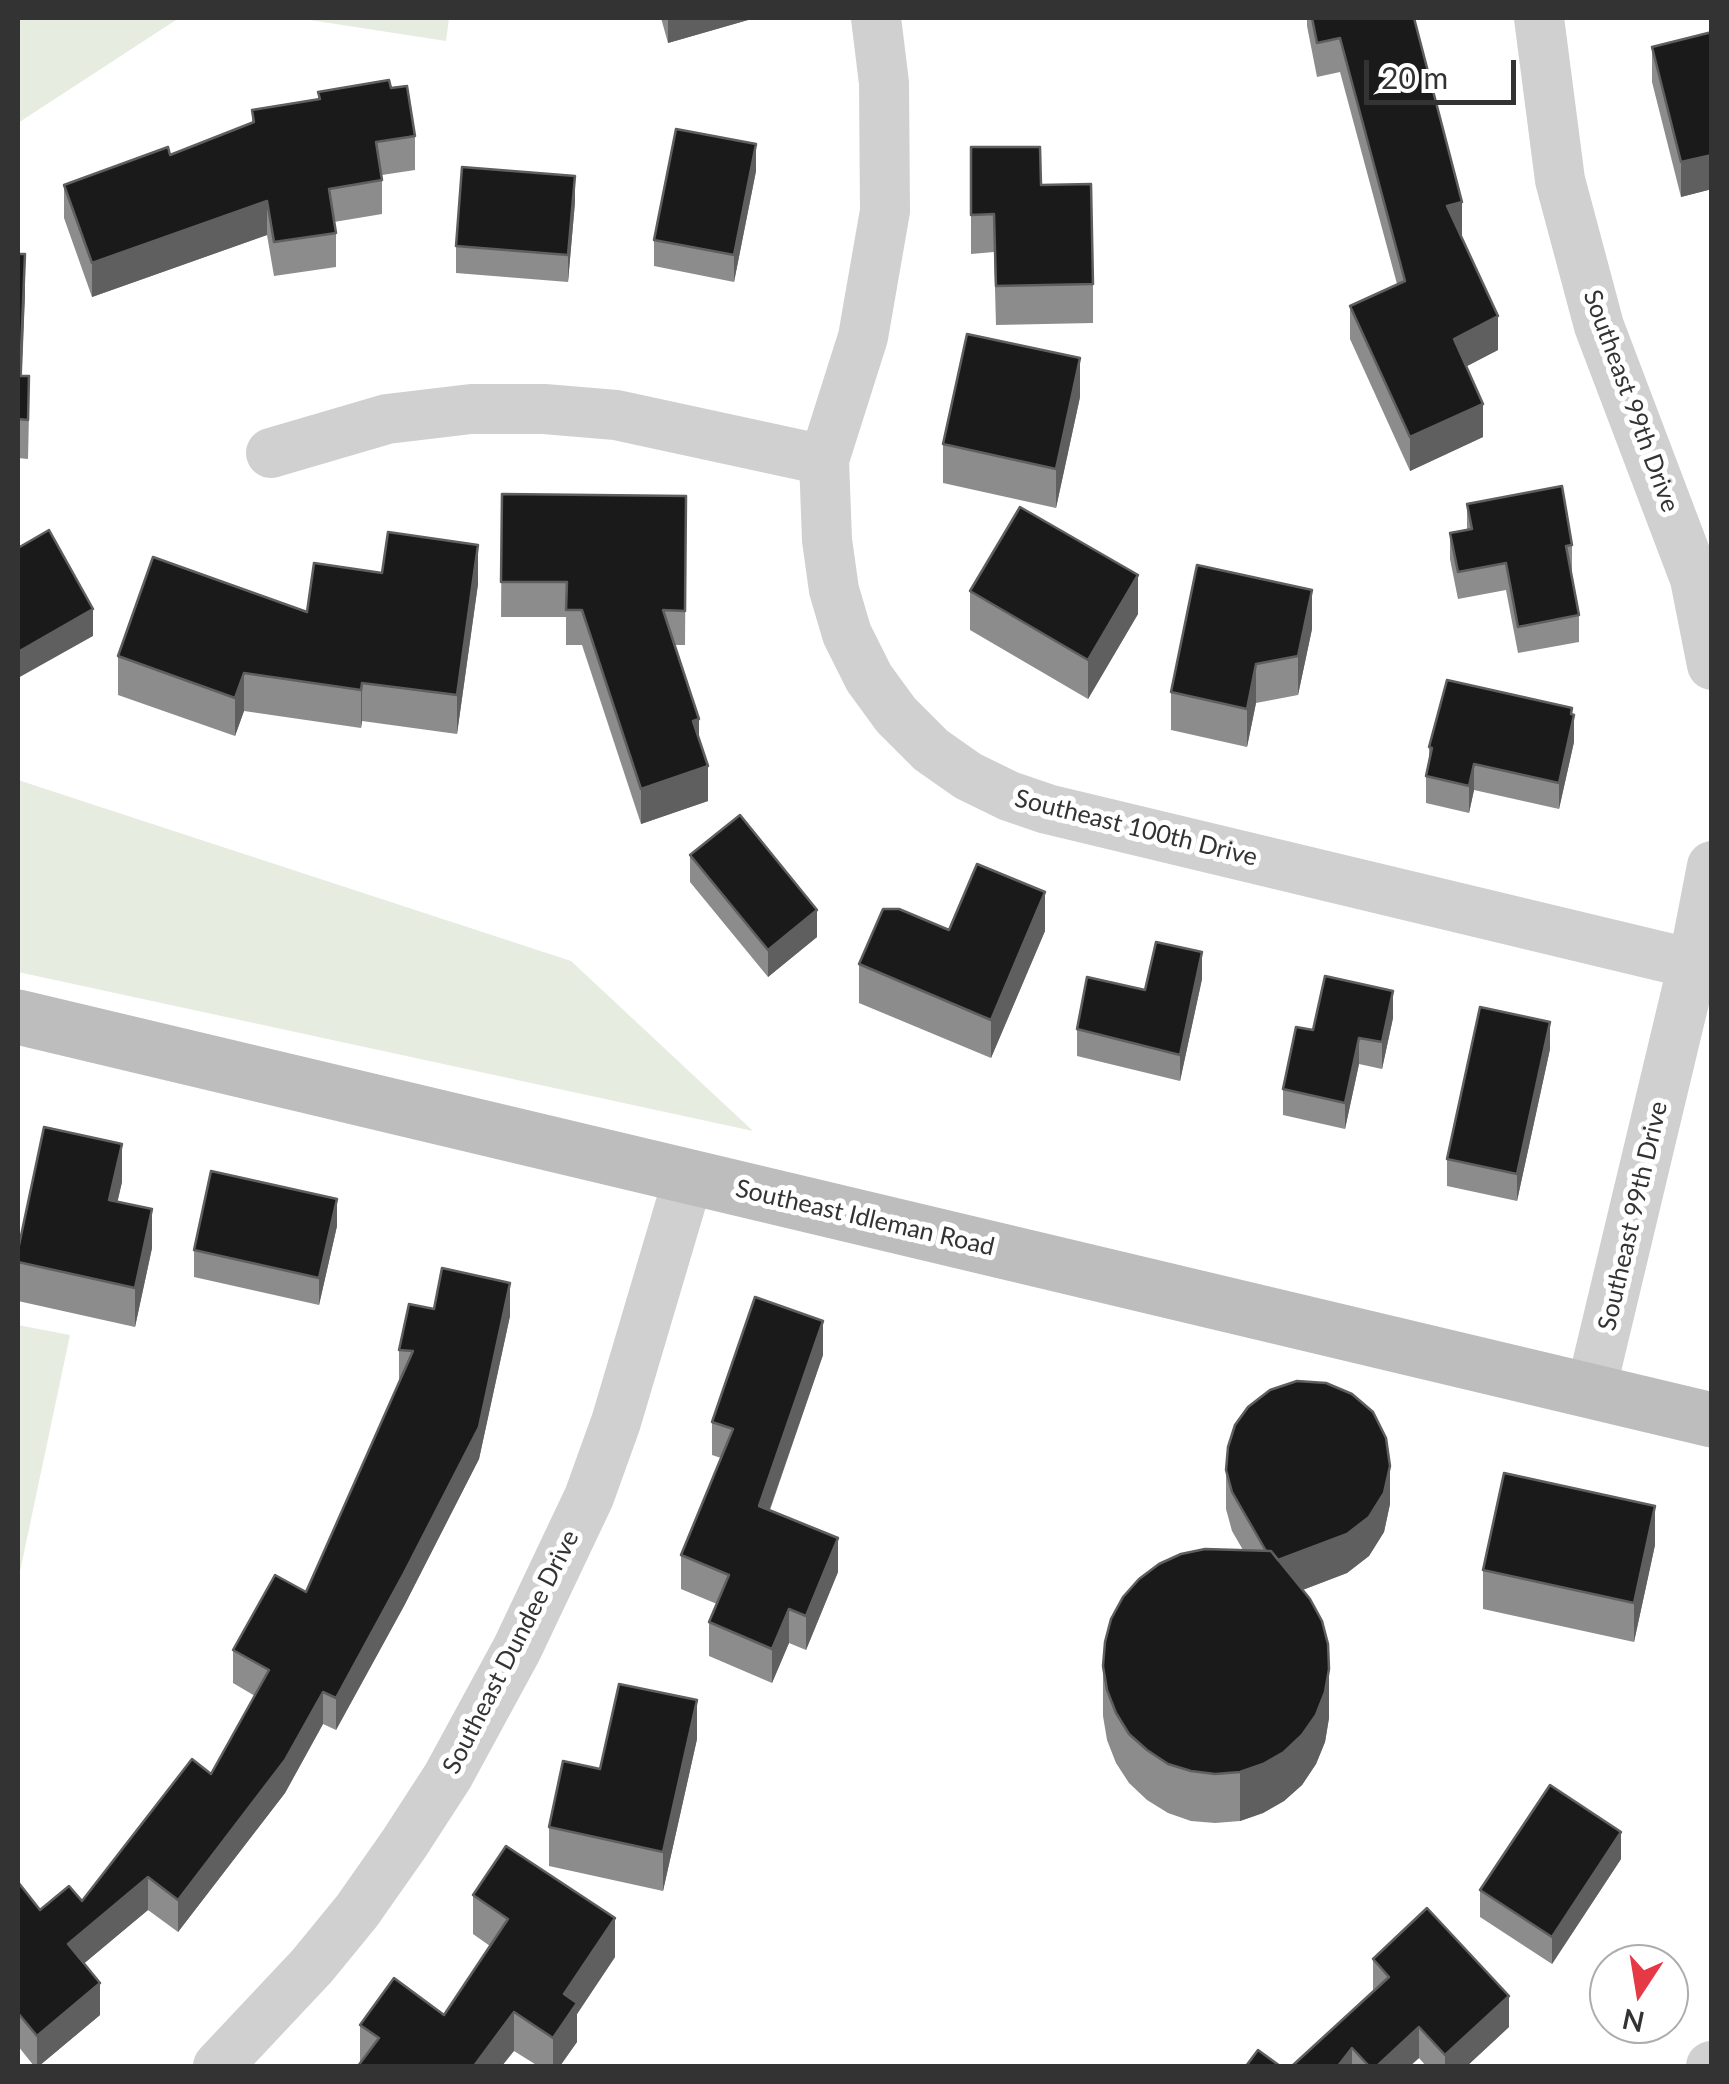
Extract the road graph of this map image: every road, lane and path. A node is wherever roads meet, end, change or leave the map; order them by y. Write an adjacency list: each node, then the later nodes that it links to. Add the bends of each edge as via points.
1 (876, 18): 4 (street, Southeast 100th Drive, via 885,211 863,337)
2 (1540, 18): 5 (street, Southeast 99th Drive, via 1560,180 1600,326 1695,579)
3 (272, 453): 4 (street, via 387,419 544,408 616,415)
4 (824, 460): 7 (street, Southeast 100th Drive, via 834,590 847,634 896,716 968,776 1047,808)
5 (1712, 665)
6 (1712, 866): 7 (street, Southeast 99th Drive)
7 (1694, 964): 10 (street, Southeast 99th Drive)
8 (18, 1018): 9 (main road, Southeast Idleman Road)
9 (688, 1176): 10 (main road, Southeast Idleman Road); 12 (street, Southeast Dundee Drive, via 600,1467 517,1650 448,1776 357,1911)
10 (1591, 1390): 11 (main road, Southeast Idleman Road)
11 (1712, 1420)
12 (218, 2066)

